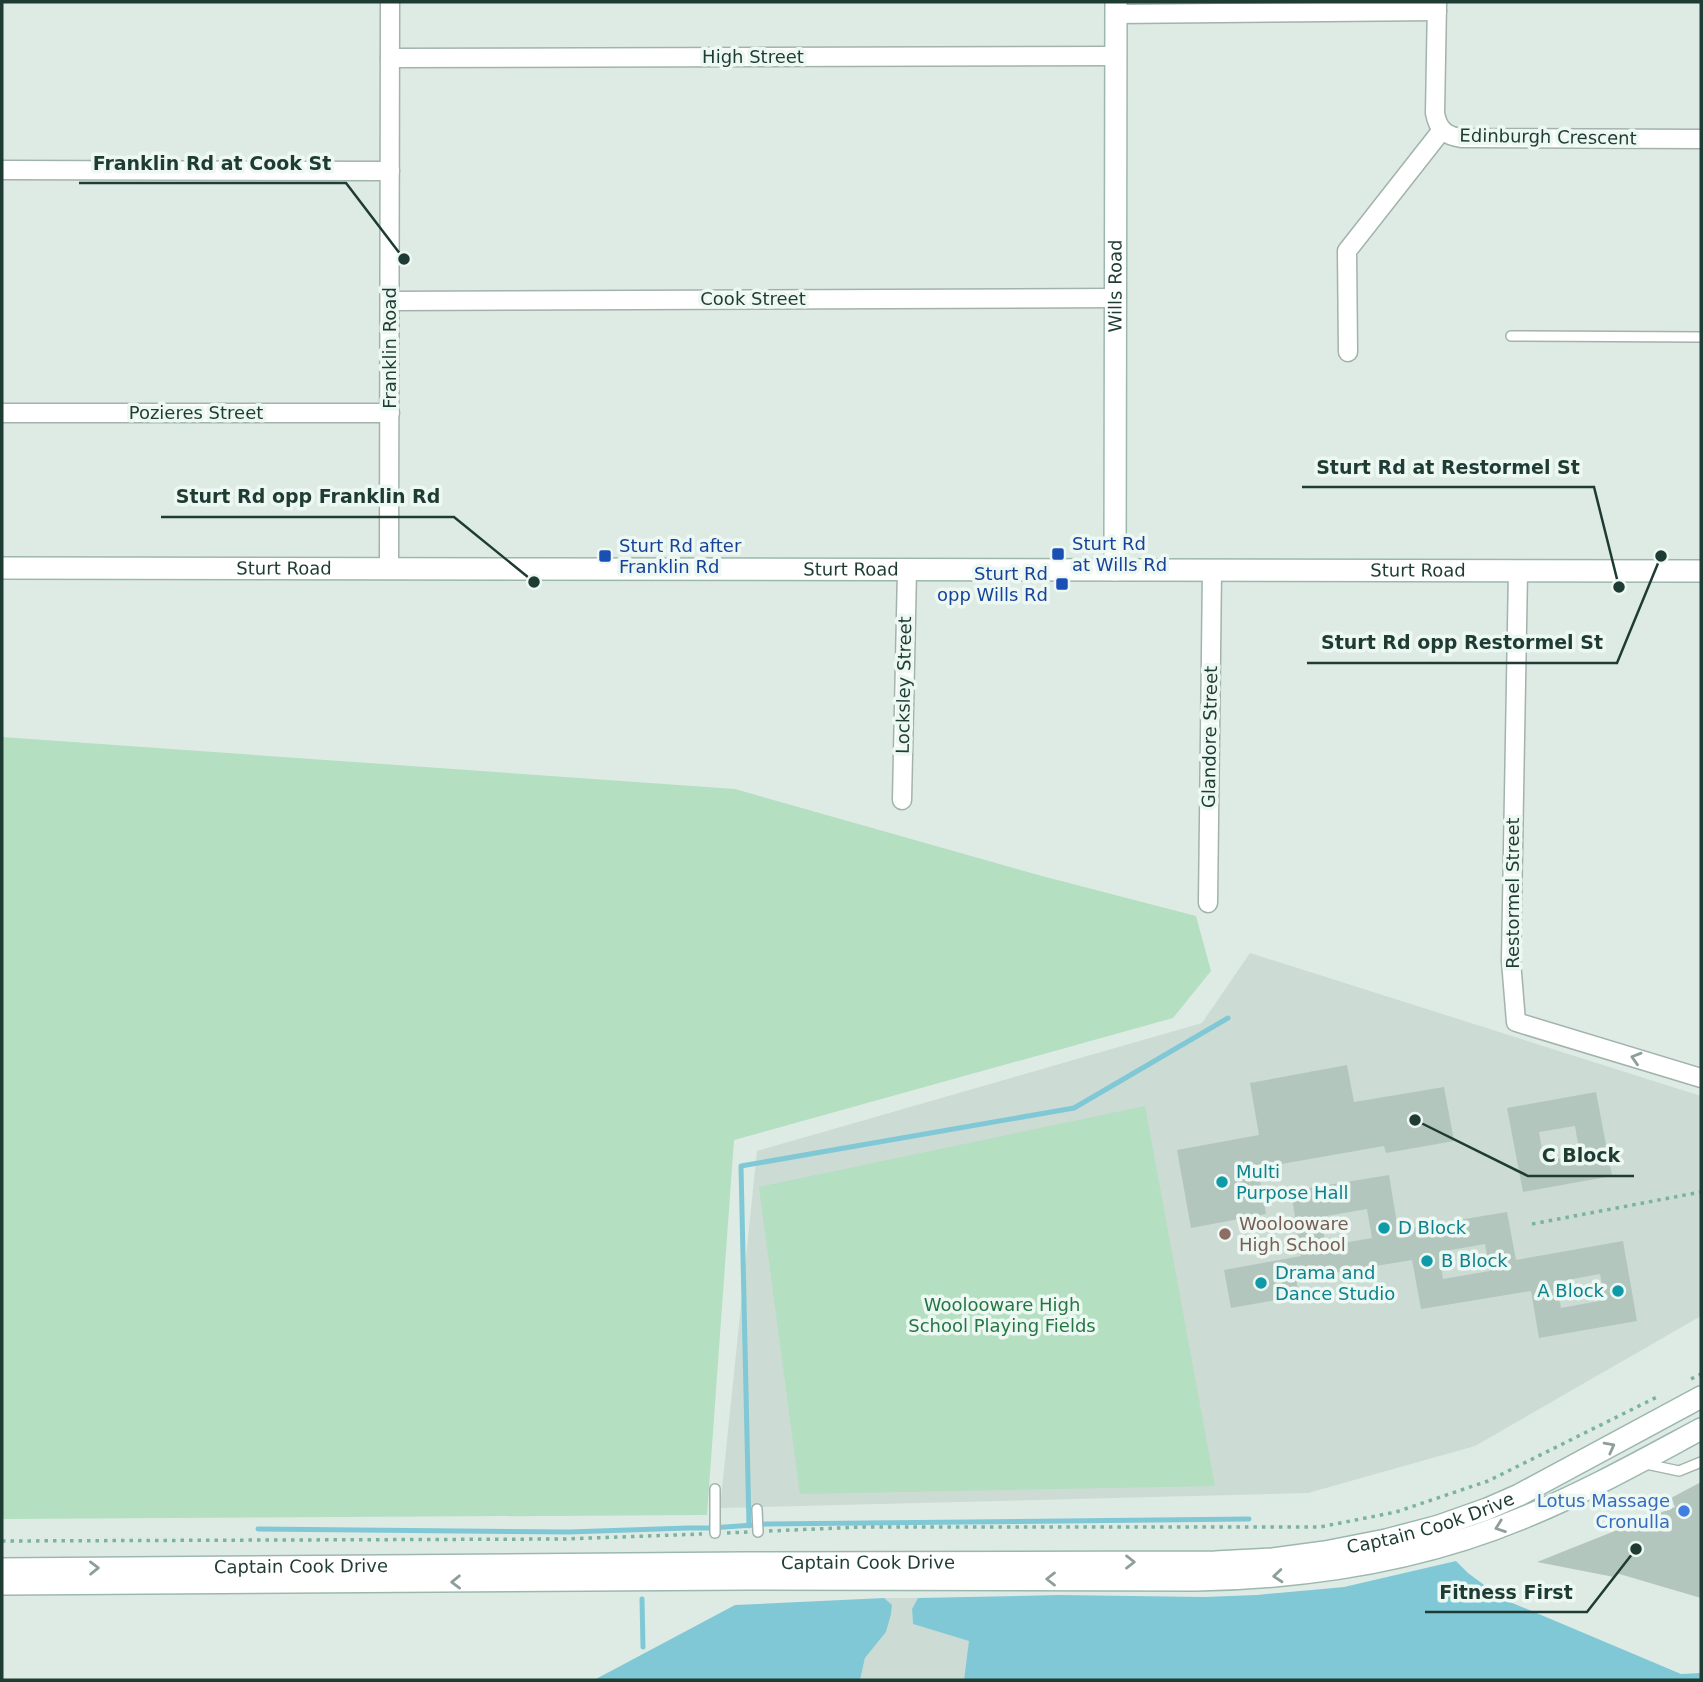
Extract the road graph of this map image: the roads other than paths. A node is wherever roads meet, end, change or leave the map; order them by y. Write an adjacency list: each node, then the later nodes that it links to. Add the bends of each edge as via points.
1 (390, 2): 5 (street, Franklin Road)
2 (1437, 6): 3 (street); 6 (street, Edinburgh Crescent, via 1435,113)
3 (1116, 8): 4 (main road, Wills Road)
4 (1116, 56): 5 (street, High Street); 10 (main road, Wills Road)
5 (390, 58): 9 (street, Franklin Road)
6 (1442, 130): 7 (street, Edinburgh Crescent, via 1462,138); 14 (street, via 1347,251)
7 (1701, 139)
8 (2, 170): 9 (street)
9 (390, 171): 11 (street, Franklin Road)
10 (1116, 298): 11 (street, Cook Street); 20 (main road, Wills Road)
11 (390, 301): 16 (street, Franklin Road)
12 (1511, 336): 13 (lane)
13 (1701, 337)
14 (1348, 352)
15 (2, 413): 16 (street, Pozieres Street)
16 (390, 413): 18 (street, Franklin Road)
17 (2, 568): 18 (main road, Sturt Road)
18 (389, 569): 19 (main road, Sturt Road)
19 (907, 570): 20 (main road, Sturt Road); 24 (street, Locksley Street)
20 (1115, 570): 21 (main road, Sturt Road)
21 (1212, 570): 22 (main road, Sturt Road); 25 (street, Glandore Street)
22 (1518, 571): 23 (main road, Sturt Road); 26 (street, Restormel Street, one-way to 22, via 1517,1022 1511,961)
23 (1701, 572)
24 (902, 800)
25 (1208, 903)
26 (1701, 1078)
27 (1701, 1397): 35 (main road, Captain Cook Drive, one-way to 27, via 1273,1559 1375,1543 1487,1509)
28 (1701, 1429): 29 (main road, Captain Cook Drive)
29 (1640, 1462): 30 (lane, via 1679,1471); 36 (main road, Captain Cook Drive, one-way to 36, via 1536,1513 1468,1538 1370,1564 1268,1577)
30 (1701, 1462)
31 (715, 1489): 34 (lane)
32 (757, 1514): 33 (lane)
33 (758, 1531)
34 (715, 1533)
35 (2, 1569)
36 (2, 1584)

